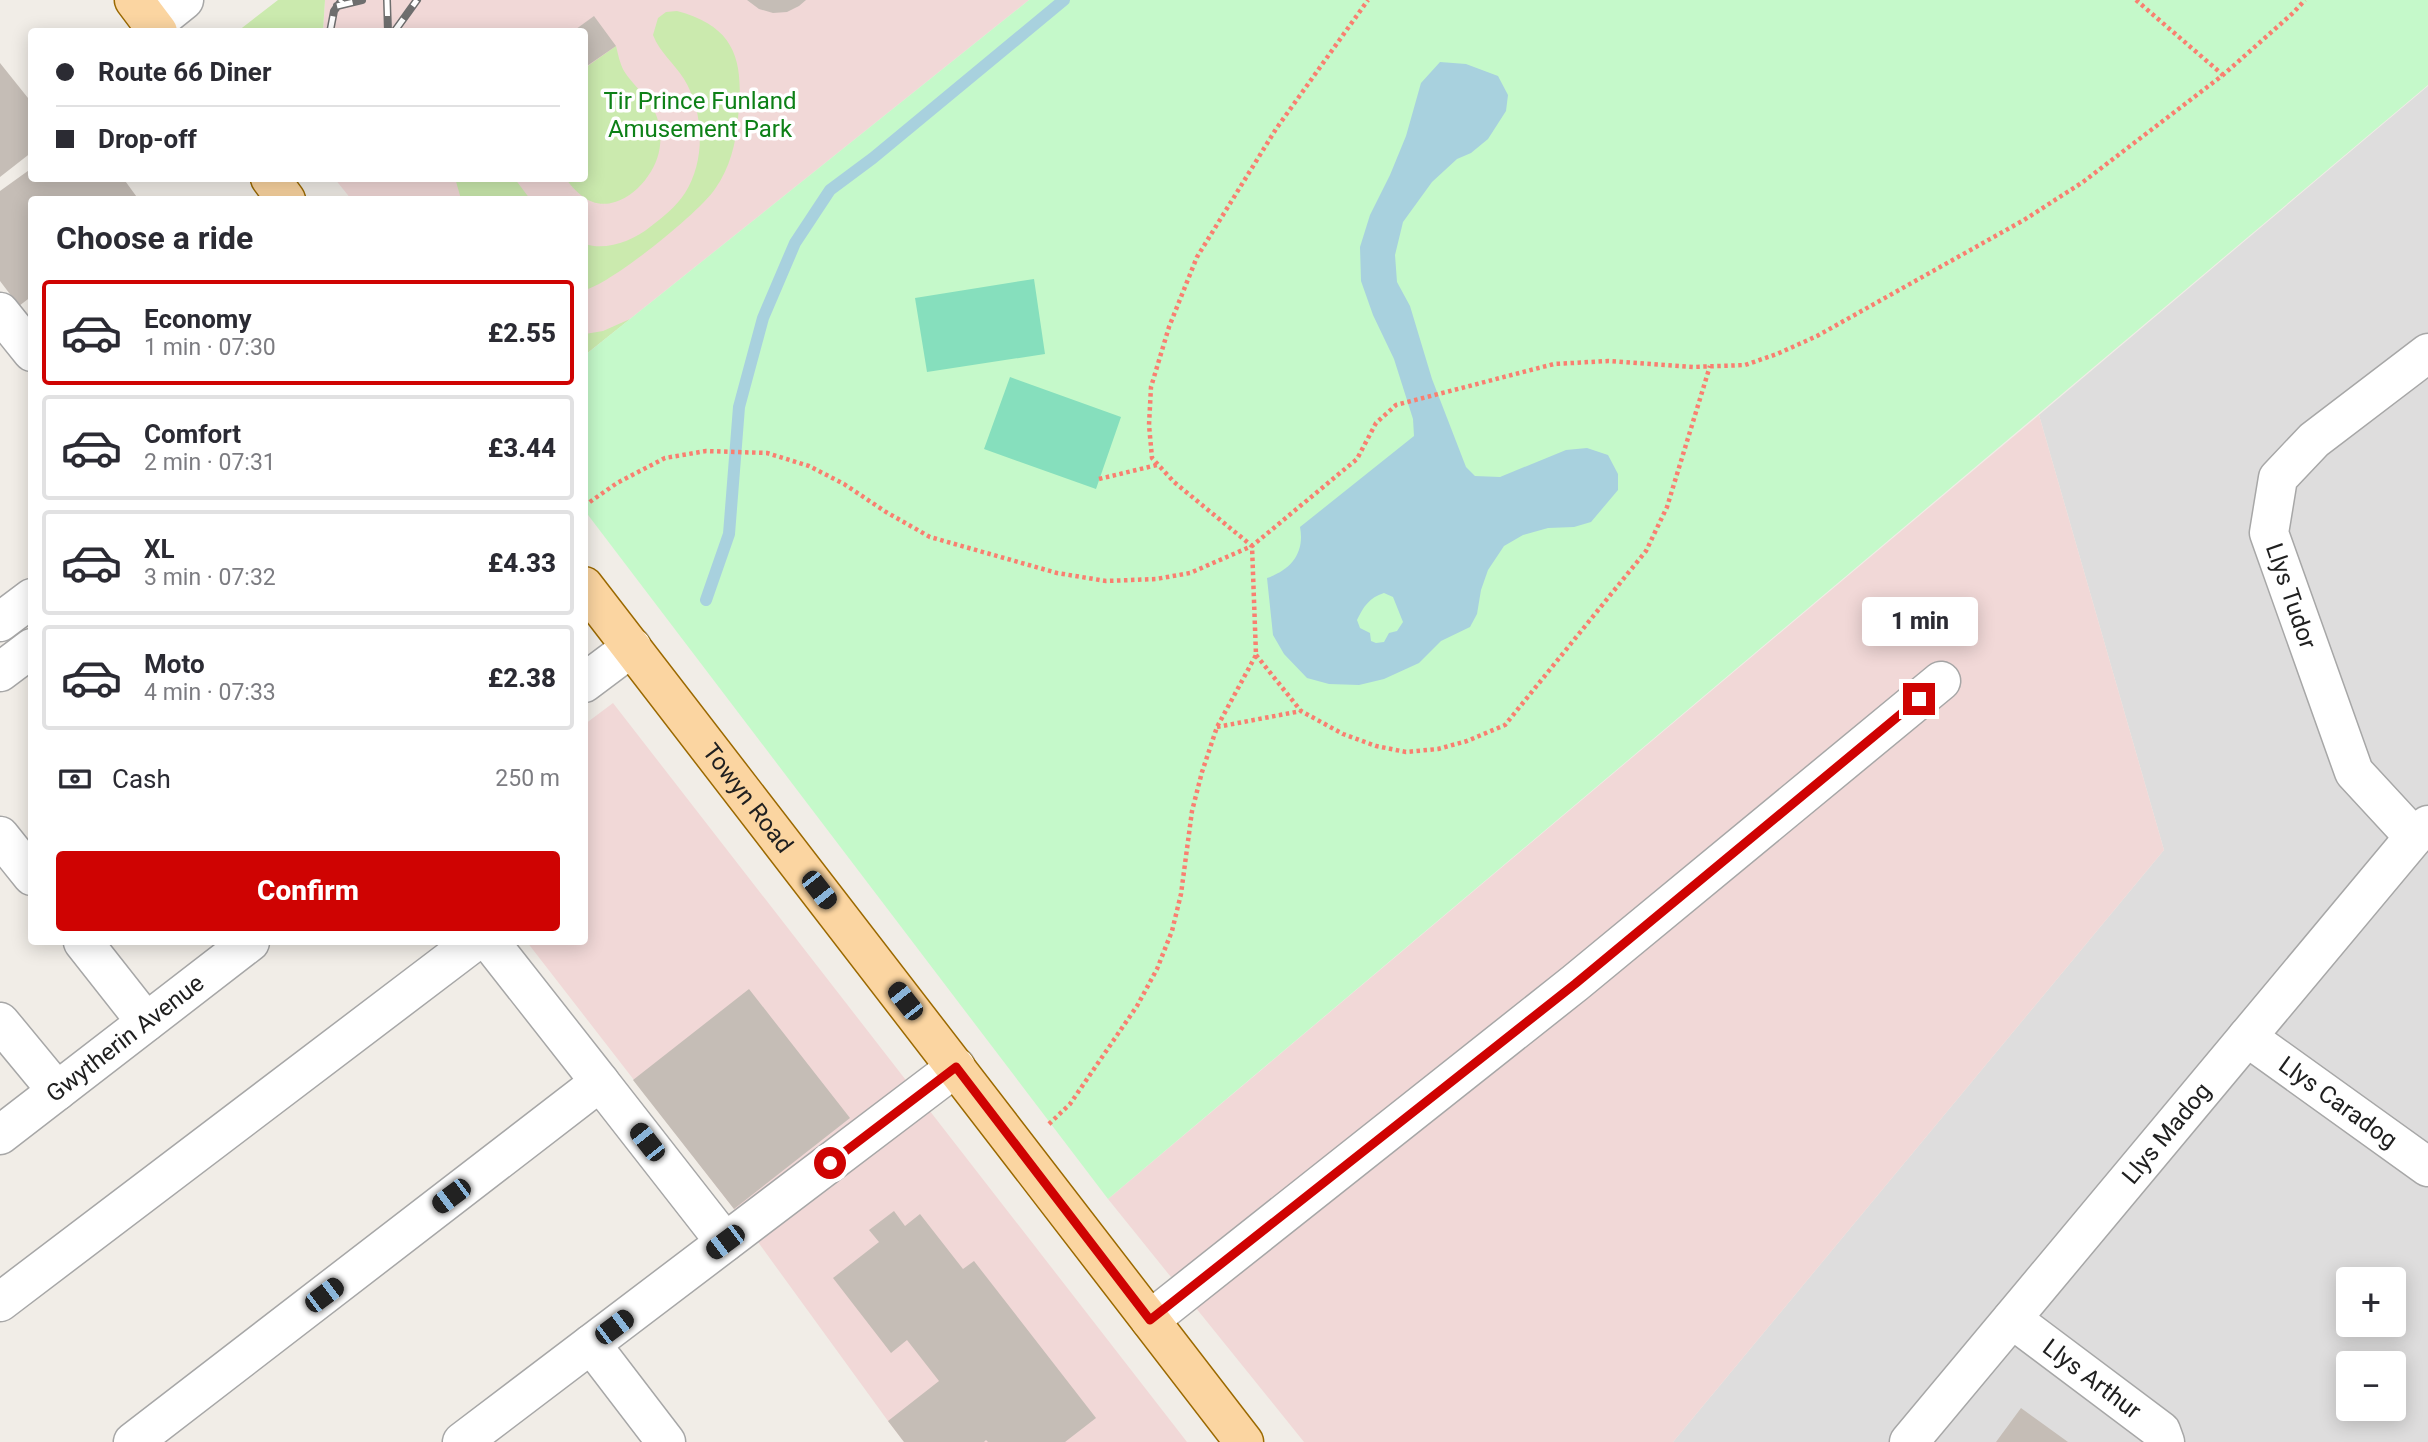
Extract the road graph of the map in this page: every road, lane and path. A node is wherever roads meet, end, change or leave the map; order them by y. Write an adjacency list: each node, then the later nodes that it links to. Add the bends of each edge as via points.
1 (184, 0): 5 (street)
2 (1368, 0): 11 (path, via 1276,129 1197,257 1151,387 1149,425 1152,458)
3 (2136, 0): 6 (path)
4 (2305, 0): 6 (path)
5 (148, 19)
6 (2223, 75): 10 (path, via 2083,182 2024,220 1817,336 1745,365)
7 (0, 312): 8 (street)
8 (28, 347)
9 (2428, 353): 26 (street, Llys Tudor, via 2314,440 2278,478 2269,533 2354,772)
10 (1710, 366): 14 (path, via 1608,361 1554,364 1396,405 1376,423 1357,458); 24 (path, via 1667,507 1646,551 1505,725 1448,747 1406,752 1343,734)
11 (1157, 465): 12 (path); 14 (path)
12 (1099, 479)
13 (588, 503): 14 (path, via 664,458 706,451 767,453 809,466 844,484 930,537 1057,573 1106,581 1156,579 1190,573)
14 (1252, 546): 20 (path)
15 (588, 591): 18 (main road, Towyn Road)
16 (28, 601): 17 (street)
17 (0, 622)
18 (632, 646): 22 (street); 36 (main road, Towyn Road)
19 (28, 651): 21 (street)
20 (1256, 655): 24 (path); 25 (path)
21 (0, 672)
22 (588, 680)
23 (1941, 681): 45 (street, via 1575,984)
24 (1301, 711): 25 (path)
25 (1217, 727): 40 (path, via 1192,811 1181,894 1157,969 1070,1104)
26 (2421, 831): 35 (street, Llys Madog)
27 (0, 836): 28 (street)
28 (28, 871)
29 (85, 945): 34 (street)
30 (246, 945): 34 (street, Gwytherin Avenue)
31 (470, 945): 43 (street)
32 (493, 945): 37 (street)
33 (0, 1022): 38 (street)
34 (146, 1022): 38 (street, Gwytherin Avenue)
35 (2248, 1037): 41 (street, Llys Caradog); 44 (street, Llys Madog)
36 (956, 1067): 40 (main road, Towyn Road); 42 (street)
37 (600, 1082): 42 (street); 47 (street)
38 (57, 1091): 39 (street, Gwytherin Avenue)
39 (0, 1135)
40 (1020, 1151): 45 (main road, Towyn Road)
41 (2428, 1167)
42 (725, 1242): 46 (street)
43 (0, 1302)
44 (2012, 1319): 51 (street, Llys Madog); 52 (street, Llys Arthur, via 2161,1431)
45 (1150, 1320): 50 (main road, Towyn Road)
46 (591, 1344): 48 (street); 49 (street)
47 (133, 1442)
48 (462, 1442)
49 (667, 1442)
50 (1244, 1442)
51 (1909, 1442)
52 (2165, 1442)

